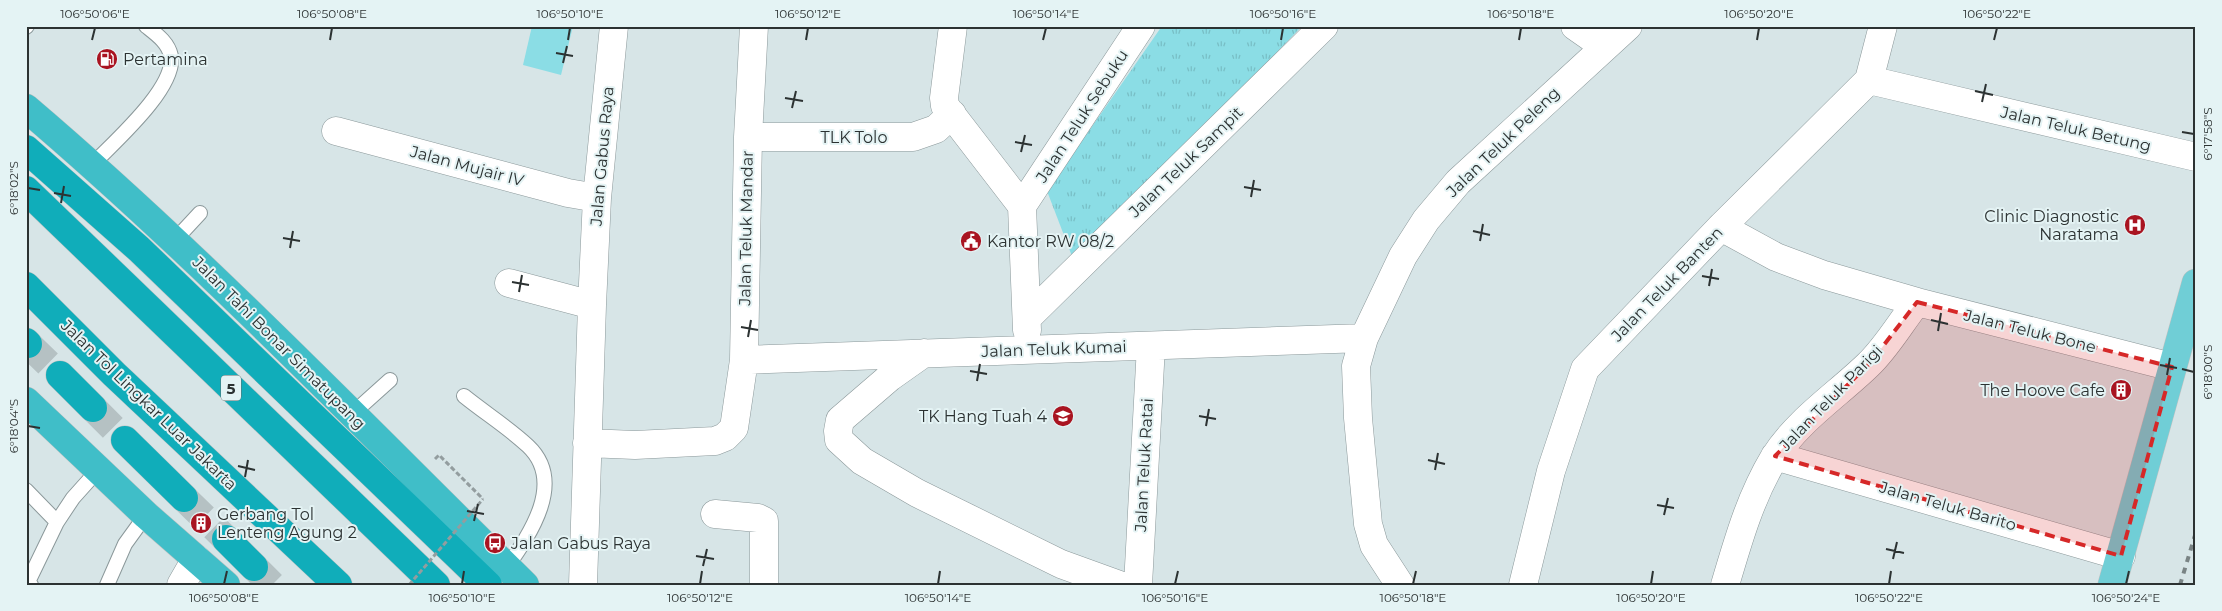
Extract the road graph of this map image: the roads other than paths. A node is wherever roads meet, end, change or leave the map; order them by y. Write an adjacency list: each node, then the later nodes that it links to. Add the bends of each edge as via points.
1 (146, 26): 18 (lane, via 163,40 171,56 167,79 148,108)
2 (614, 26): 20 (street, Jalan Gabus Raya)
3 (754, 26): 15 (street, Jalan Teluk Mandar)
4 (953, 26): 13 (street, via 944,98 945,106)
5 (1141, 26): 21 (street, Jalan Teluk Sebuku)
6 (1324, 26): 30 (street, Jalan Teluk Sampit)
7 (1575, 26): 10 (street)
8 (1628, 26): 10 (street, Jalan Teluk Peleng)
9 (1883, 26): 11 (street)
10 (1604, 47): 32 (street, Jalan Teluk Peleng, via 1458,182 1426,220 1403,256)
11 (1869, 80): 17 (street, Jalan Teluk Betung); 23 (street, Jalan Teluk Banten)
12 (26, 108): 18 (highway, Jalan Tahi Bonar Simatupang)
13 (952, 114): 15 (street, TLK Tolo, via 936,129 913,137); 21 (street)
14 (336, 131): 20 (street, Jalan Mujair IV)
15 (748, 137): 36 (street, Jalan Teluk Mandar)
16 (26, 149): 57 (highway)
17 (2196, 157)
18 (92, 164): 24 (highway, Jalan Tahi Bonar Simatupang)
19 (26, 190): 63 (highway, 5)
20 (597, 198): 29 (street, Jalan Gabus Raya)
21 (1022, 206): 30 (street)
22 (200, 213): 24 (lane)
23 (1722, 227): 28 (street, Jalan Teluk Bone, via 1776,257 1824,275); 69 (street, Jalan Teluk Banten, via 1585,369 1551,471)
24 (174, 241): 43 (highway, Jalan Tahi Bonar Simatupang)
25 (509, 283): 29 (street)
26 (2196, 283): 37 (main road)
27 (26, 286): 62 (highway, Jalan Tol Lingkar Luar Jakarta, via 114,374)
28 (1917, 302): 37 (street, Jalan Teluk Bone); 46 (street, Jalan Teluk Parigi, via 1870,363 1799,429)
29 (592, 305): 45 (street, Jalan Gabus Raya)
30 (1027, 318): 34 (street)
31 (2196, 323): 72 (main road)
32 (1364, 338): 33 (street, Jalan Teluk Kumai); 68 (street, Jalan Teluk Peleng, via 1356,366 1368,524 1374,545)
33 (1151, 346): 34 (street, Jalan Teluk Kumai); 67 (street, Jalan Teluk Ratai)
34 (1028, 350): 35 (street, Jalan Teluk Kumai)
35 (924, 354): 36 (street, Jalan Teluk Kumai); 66 (street, via 890,377 840,420 839,440 862,461 916,494 1062,564)
36 (744, 360): 45 (street, Jalan Teluk Mandar, via 734,428 725,436 715,441)
37 (2172, 367): 54 (main road)
38 (60, 375): 42 (highway)
39 (390, 380): 43 (lane)
40 (464, 396): 57 (lane, via 529,447 543,469 545,480 541,509)
41 (26, 401): 47 (highway)
42 (93, 408)
43 (352, 415): 57 (highway, Jalan Tahi Bonar Simatupang)
44 (125, 440): 49 (highway)
45 (595, 444): 64 (street, Jalan Gabus Raya)
46 (1775, 456): 54 (street, Jalan Teluk Barito); 70 (street, Jalan Teluk Parigi, via 1740,530)
47 (99, 469): 51 (highway); 52 (lane)
48 (26, 490): 52 (lane)
49 (184, 498)
50 (715, 514): 65 (street, via 764,521)
51 (146, 515): 55 (highway); 59 (lane, via 125,544)
52 (57, 522): 58 (lane)
53 (226, 539): 56 (highway)
54 (2121, 556): 71 (main road)
55 (196, 559): 60 (street); 61 (highway)
56 (254, 566)
57 (507, 579)
58 (29, 584)
59 (107, 585)
60 (181, 585)
61 (226, 585)
62 (338, 585)
63 (436, 585)
64 (583, 585)
65 (764, 585)
66 (1119, 585)
67 (1138, 585)
68 (1400, 585)
69 (1523, 585)
70 (1725, 585)
71 (2112, 585)
72 (2125, 585)

